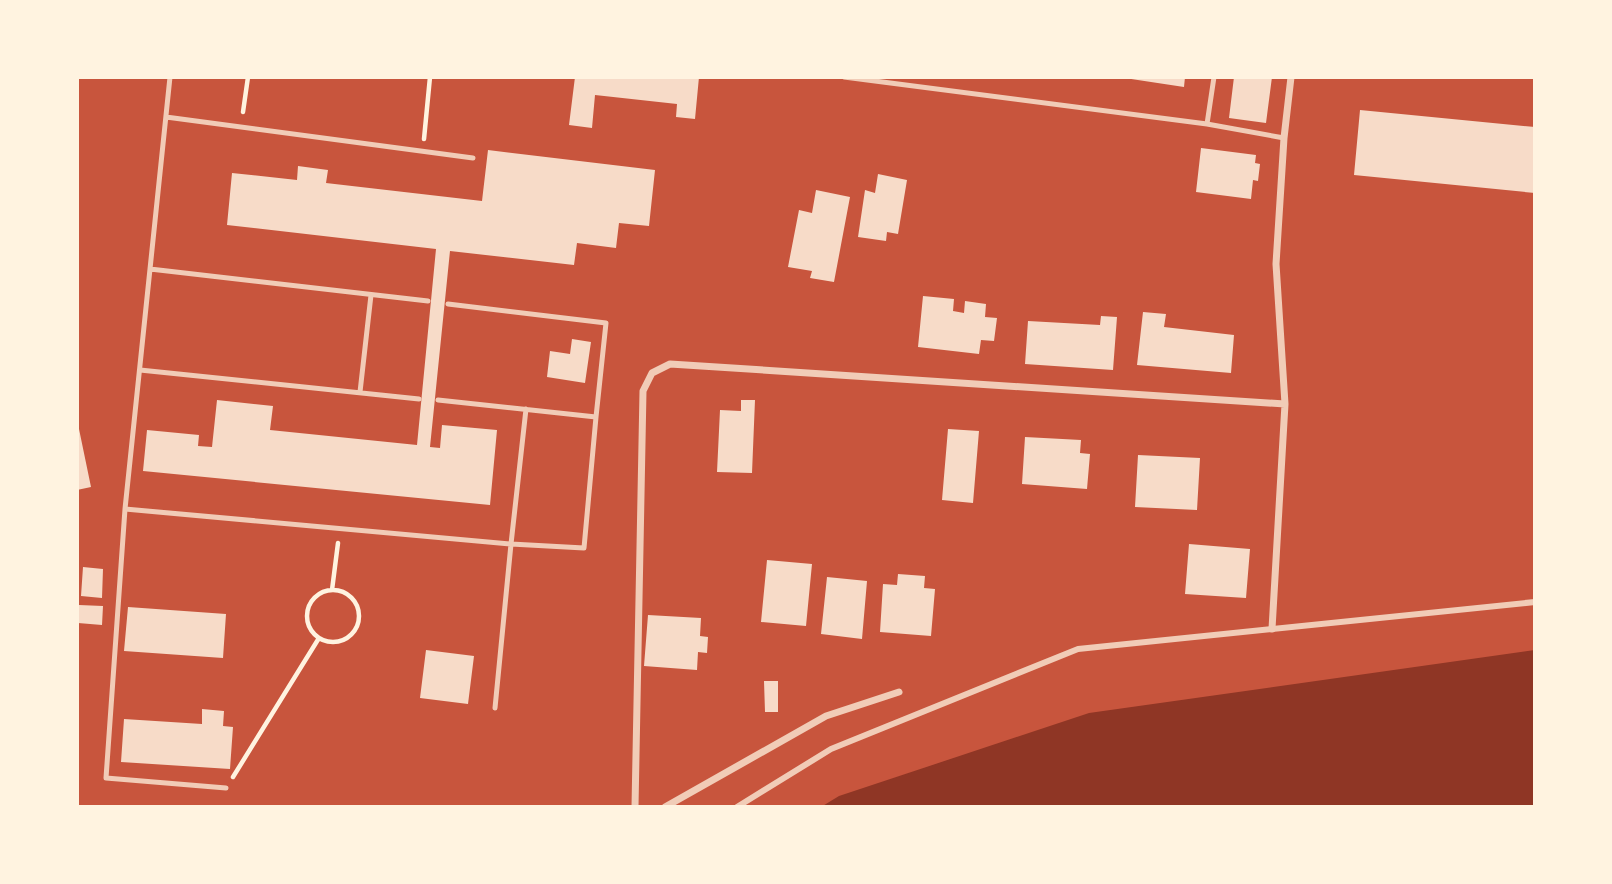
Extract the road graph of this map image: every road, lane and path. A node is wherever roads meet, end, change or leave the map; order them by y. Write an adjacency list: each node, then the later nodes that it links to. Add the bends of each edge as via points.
1 (170, 77): 7 (lane)
2 (247, 77): 9 (path)
3 (430, 77): 11 (path)
4 (844, 77): 8 (lane)
5 (1213, 77): 8 (lane)
6 (1291, 77): 10 (street)
7 (166, 117): 9 (lane); 13 (lane)
8 (1207, 124): 10 (lane)
9 (241, 127): 11 (lane)
10 (1284, 138): 21 (street, via 1276,264)
11 (423, 150): 12 (lane)
12 (473, 158)
13 (150, 269): 14 (lane); 17 (lane)
14 (371, 295): 15 (lane); 18 (lane)
15 (428, 301)
16 (448, 304): 23 (lane, via 606,323)
17 (139, 370): 18 (lane); 24 (lane)
18 (360, 393): 19 (lane)
19 (419, 398)
20 (438, 400): 22 (lane)
21 (1286, 404): 29 (street); 34 (street, via 670,364 652,373 643,391)
22 (526, 409): 23 (lane); 26 (lane)
23 (596, 417): 26 (lane, via 583,548)
24 (125, 509): 25 (lane); 33 (lane, via 106,778)
25 (339, 528): 26 (lane); 27 (path)
26 (511, 544): 32 (lane)
27 (332, 590): 30 (path, via 317,596 308,609 308,625); 30 (path, via 354,601 359,618 344,639)
28 (1535, 602): 29 (street)
29 (1272, 629): 36 (street, via 1078,649 831,749)
30 (319, 638): 33 (path)
31 (899, 692): 35 (street, via 827,716)
32 (495, 708)
33 (226, 788)
34 (635, 807)
35 (665, 807)
36 (737, 807)

